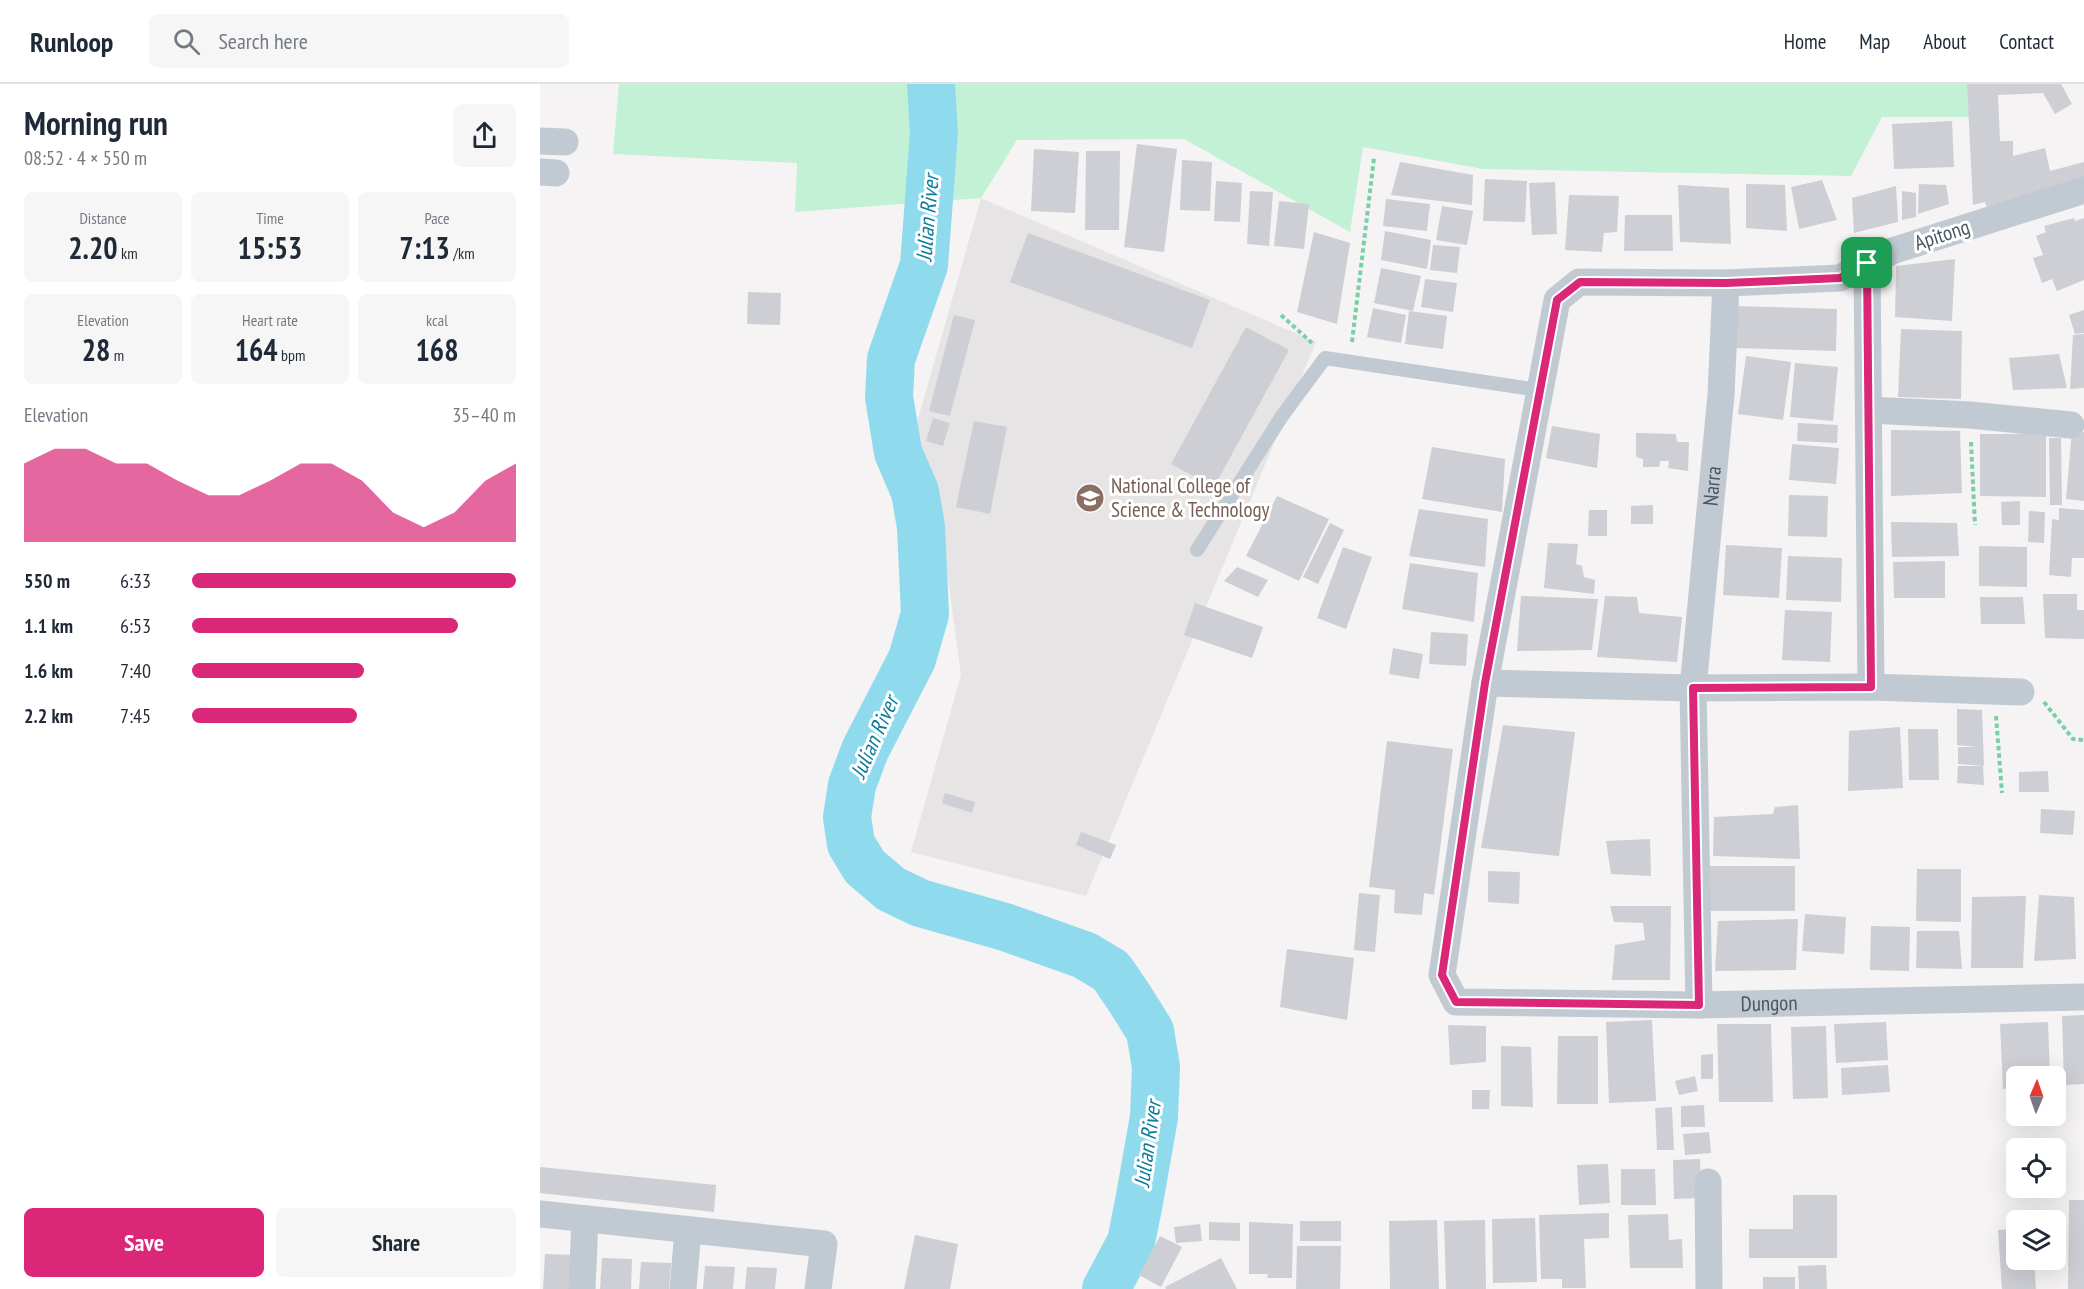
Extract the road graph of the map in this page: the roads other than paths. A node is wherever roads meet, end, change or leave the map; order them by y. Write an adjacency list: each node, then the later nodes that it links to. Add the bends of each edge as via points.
1 (2084, 190): 2 (street, Apitong, via 1892,251)
2 (1867, 263): 3 (street, Apitong, via 1840,278); 5 (street)
3 (1726, 283): 4 (street, Apitong, via 1580,282 1557,300); 10 (street, Narra, via 1721,395)
4 (1539, 390): 7 (lane, via 1324,358 1282,416); 8 (street)
5 (1869, 410): 6 (street); 9 (street)
6 (2071, 425)
7 (1197, 550)
8 (1485, 683): 10 (street); 13 (street, Dungon, via 1442,975 1456,1002)
9 (1871, 687): 10 (street); 11 (street)
10 (1693, 688): 13 (street, Narra)
11 (2019, 694)
12 (2084, 997): 13 (street, Dungon)
13 (1699, 1005)
14 (1708, 1182): 21 (street)
15 (540, 1214): 16 (street)
16 (585, 1219): 17 (street); 18 (street)
17 (688, 1230): 19 (street); 20 (street, via 824,1244)
18 (582, 1289)
19 (683, 1289)
20 (818, 1289)
21 (1709, 1289)

